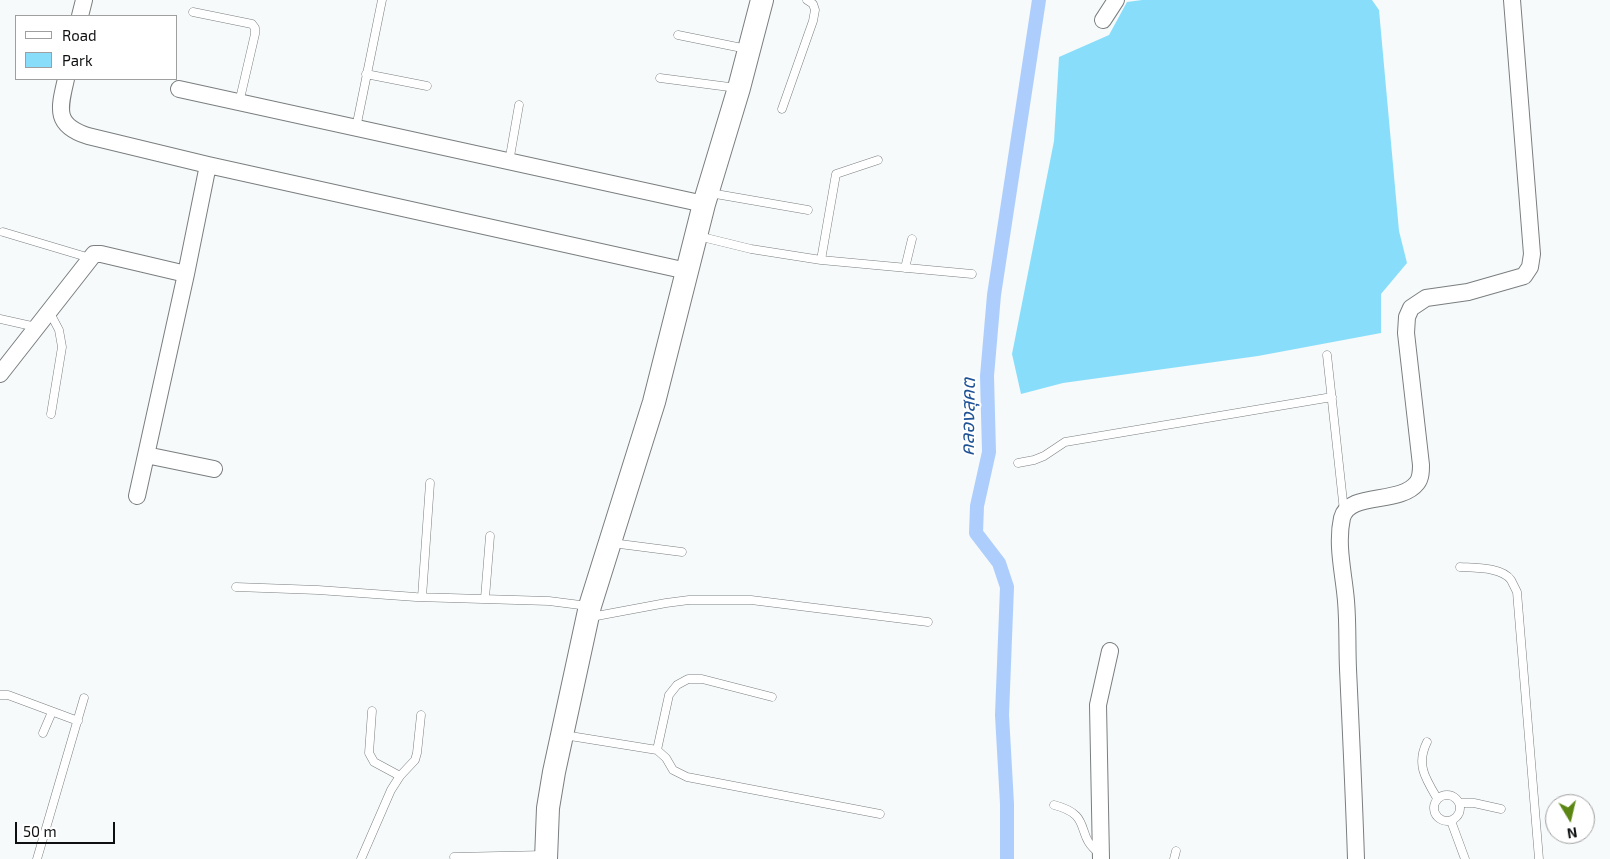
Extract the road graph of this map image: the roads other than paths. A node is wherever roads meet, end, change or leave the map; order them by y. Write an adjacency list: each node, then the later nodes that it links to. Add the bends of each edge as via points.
1 (84, 0): 8 (street)
2 (382, 0): 12 (lane)
3 (762, 0): 11 (street)
4 (807, 0): 20 (lane, via 815,10 813,21)
5 (1116, 0): 9 (street)
6 (1512, 0): 48 (street, via 1532,254 1530,267 1524,276 1468,292 1426,298 1411,308 1406,333 1420,476 1409,490 1354,503)
7 (192, 12): 18 (lane, via 252,24 255,28)
8 (80, 15)
9 (1103, 20)
10 (678, 35): 11 (lane)
11 (749, 49): 16 (street)
12 (366, 74): 15 (lane); 21 (lane)
13 (660, 78): 16 (lane)
14 (66, 80): 24 (street, via 60,102 61,114 74,131)
15 (427, 86)
16 (739, 88): 25 (street)
17 (179, 90): 18 (street)
18 (240, 103): 21 (street)
19 (519, 104): 23 (lane)
20 (782, 109)
21 (356, 128): 23 (street)
22 (878, 160): 31 (lane, via 836,174)
23 (509, 162): 25 (street)
24 (208, 165): 33 (street); 34 (street)
25 (706, 198): 26 (lane); 28 (street)
26 (808, 210)
27 (3, 232): 30 (lane)
28 (696, 236): 31 (lane); 33 (street)
29 (912, 240): 32 (lane)
30 (90, 258): 34 (street, via 101,254); 36 (street)
31 (821, 260): 32 (lane)
32 (905, 268): 35 (lane)
33 (687, 271): 50 (street, via 654,402)
34 (186, 274): 43 (street)
35 (972, 274)
36 (49, 311): 38 (street); 42 (lane, via 59,330 62,347)
37 (0, 319): 38 (lane)
38 (36, 327): 40 (street)
39 (1327, 355): 41 (lane)
40 (0, 374)
41 (1332, 397): 44 (lane, via 1065,442 1044,456); 48 (lane)
42 (52, 414)
43 (146, 455): 45 (street); 47 (street)
44 (1018, 463)
45 (214, 469)
46 (430, 483): 54 (lane)
47 (137, 496)
48 (1344, 513): 82 (street, via 1341,535)
49 (490, 536): 55 (lane)
50 (610, 543): 51 (lane); 56 (street)
51 (682, 552)
52 (1460, 567): 84 (lane, via 1499,572 1510,579 1517,592)
53 (236, 586): 54 (lane)
54 (422, 597): 55 (lane)
55 (485, 598): 56 (lane, via 549,601)
56 (589, 612): 57 (lane, via 689,600 751,600); 67 (street)
57 (928, 622)
58 (1110, 651): 79 (street, via 1098,705)
59 (0, 695): 63 (lane)
60 (772, 697): 69 (lane, via 702,679 688,679 676,685 670,694)
61 (84, 698): 65 (lane)
62 (372, 711): 70 (lane, via 368,753 374,762)
63 (52, 712): 65 (lane); 66 (lane)
64 (421, 715): 70 (lane, via 415,760)
65 (78, 721): 80 (lane)
66 (42, 733)
67 (562, 734): 69 (lane); 78 (street, via 548,808)
68 (1427, 742): 71 (lane, via 1422,762 1424,777)
69 (657, 750): 75 (lane, via 674,770 687,777)
70 (400, 776): 81 (lane)
71 (1437, 798): 72 (lane, via 1446,794 1455,797); 76 (lane, via 1432,809 1439,820)
72 (1459, 803): 74 (lane); 76 (lane, via 1459,815)
73 (1054, 805): 79 (lane, via 1076,815 1091,847)
74 (1501, 809)
75 (880, 814)
76 (1451, 821): 83 (lane)
77 (454, 857): 78 (lane)
78 (546, 857)
79 (1101, 857)
80 (37, 859)
81 (361, 859)
82 (1356, 859)
83 (1465, 859)
84 (1539, 859)

